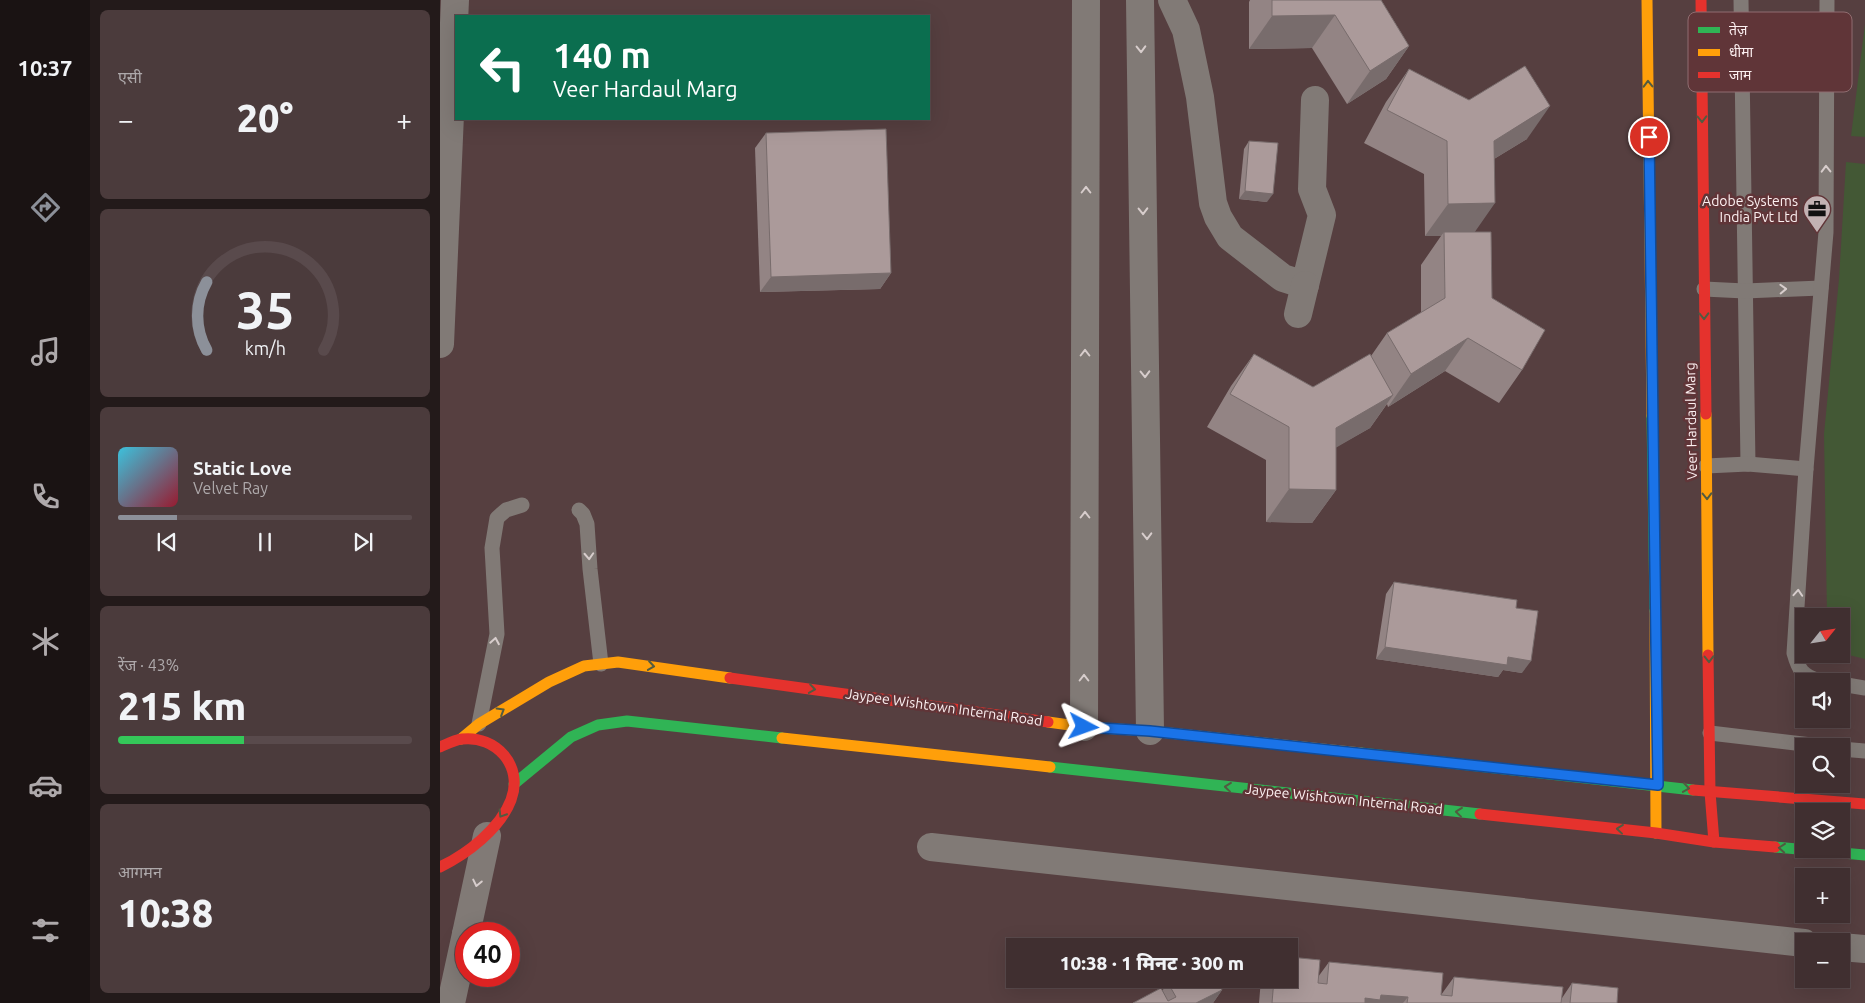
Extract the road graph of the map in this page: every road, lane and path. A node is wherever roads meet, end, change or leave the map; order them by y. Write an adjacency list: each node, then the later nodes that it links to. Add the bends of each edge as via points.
1 (455, 0): 15 (street)
2 (1086, 0): 26 (street, one-way to 2)
3 (1140, 0): 27 (street, one-way to 27)
4 (1172, 0): 10 (street, via 1186,30 1200,97 1213,203 1218,217 1230,237 1253,256 1282,278)
5 (1647, 0): 35 (street, one-way to 5)
6 (1702, 92): 12 (street, Veer Hardaul Marg, one-way to 12)
7 (1742, 92): 13 (lane)
8 (1827, 92): 11 (lane, one-way to 8, via 1827,202)
9 (1315, 100): 10 (street, via 1312,189 1322,215)
10 (1305, 284): 14 (street)
11 (1821, 288): 13 (lane, one-way to 11); 18 (lane)
12 (1704, 289): 13 (lane); 17 (street, Veer Hardaul Marg, one-way to 17)
13 (1745, 291): 16 (lane)
14 (1298, 314)
15 (440, 344)
16 (1748, 464): 17 (lane); 18 (lane)
17 (1706, 466): 28 (street, Veer Hardaul Marg, one-way to 28)
18 (1806, 468): 22 (lane, one-way to 18, via 1794,654)
19 (522, 504): 25 (lane, one-way to 19, via 497,634 492,548 497,518 506,510)
20 (579, 510): 21 (lane, one-way to 21, via 588,524)
21 (601, 664): 25 (street, Jaypee Wishtown Internal Road, one-way to 21, via 549,682 584,666); 26 (street, Jaypee Wishtown Internal Road, one-way to 26, via 618,662)
22 (1803, 673)
23 (1850, 686): 24 (lane)
24 (1865, 688)
25 (479, 724): 29 (street, Jaypee Wishtown Internal Road)
26 (1084, 727): 27 (street, Jaypee Wishtown Internal Road)
27 (1150, 731): 35 (street, Jaypee Wishtown Internal Road)
28 (1710, 733): 30 (lane); 36 (street, Veer Hardaul Marg)
29 (461, 739): 31 (street, Jaypee Wishtown Internal Road); 34 (street, Jaypee Wishtown Internal Road, via 488,741 504,752 514,770)
30 (1795, 743)
31 (440, 747)
32 (1850, 750): 33 (lane)
33 (1865, 752)
34 (514, 784): 38 (street, Jaypee Wishtown Internal Road, one-way to 34, via 627,721 598,724 571,737); 39 (street, one-way to 39, via 511,800)
35 (1658, 785): 36 (street, Jaypee Wishtown Internal Road, one-way to 36); 38 (street)
36 (1710, 792): 37 (street, Jaypee Wishtown Internal Road); 40 (street, Veer Hardaul Marg)
37 (1865, 804)
38 (1656, 833): 40 (street, Jaypee Wishtown Internal Road)
39 (487, 836): 43 (street, via 455,861); 44 (street, one-way to 44)
40 (1714, 842): 42 (street, Jaypee Wishtown Internal Road, one-way to 40)
41 (931, 847): 45 (street)
42 (1865, 855)
43 (440, 867)
44 (469, 922)
45 (1795, 941)
46 (1850, 948): 47 (street)
47 (1865, 949)
48 (455, 985): 49 (street)
49 (451, 1003)

